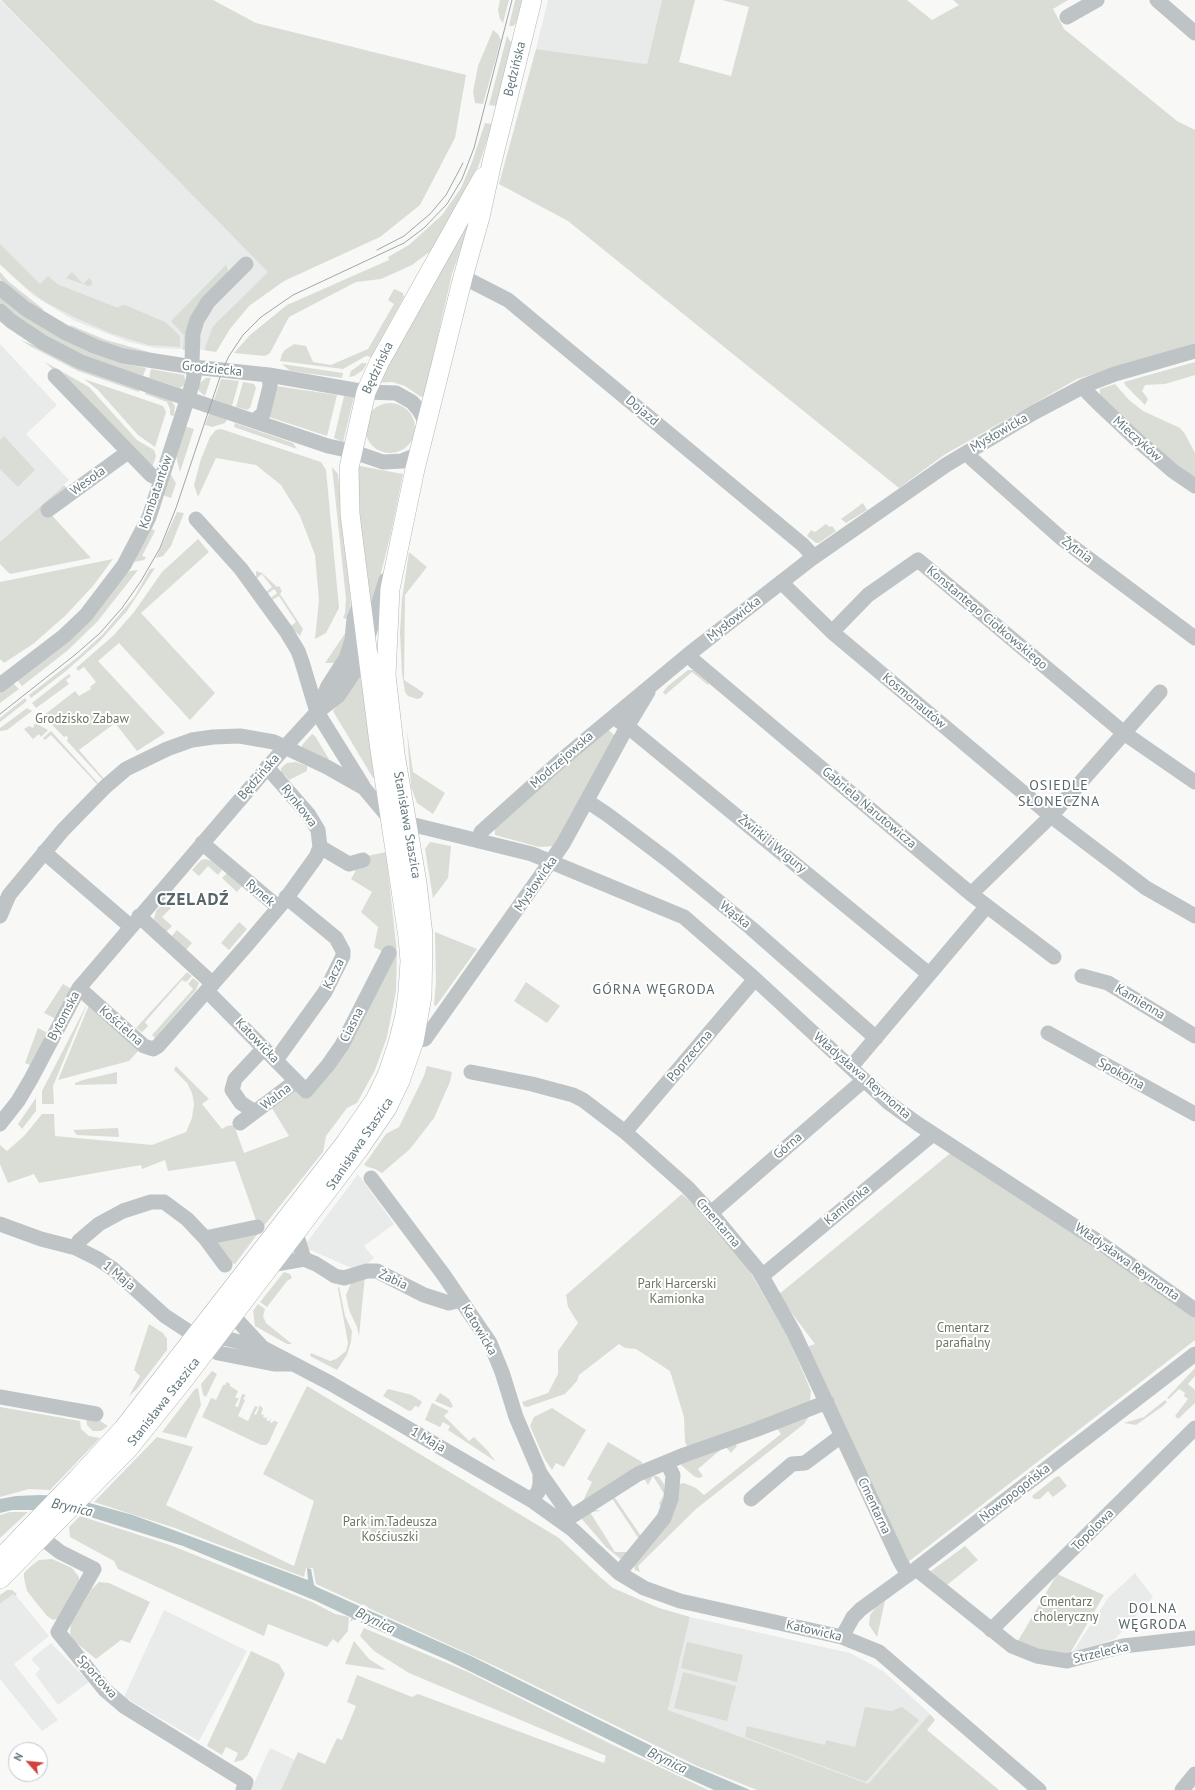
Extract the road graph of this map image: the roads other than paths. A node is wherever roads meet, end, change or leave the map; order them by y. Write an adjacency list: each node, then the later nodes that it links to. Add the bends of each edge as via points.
1 (532, 0): 6 (main road, Będzińska)
2 (1097, 0): 4 (street)
3 (1157, 0): 5 (street)
4 (1067, 16)
5 (1195, 33)
6 (492, 162): 8 (main road, Będzińska); 16 (main road, Będzińska, via 393,336)
7 (246, 264): 12 (street, Kombatantów, via 202,310 193,333)
8 (463, 277): 19 (main road, Będzińska); 29 (street, Dojazd, via 508,300 803,545)
9 (0, 288): 12 (street, Grodziecka, via 38,317 94,346 123,356)
10 (0, 311): 17 (street, via 44,343 81,362)
11 (1195, 351): 15 (street, Mysłowicka)
12 (193, 367): 13 (street, Grodziecka); 17 (street, Kombatantów, via 194,376)
13 (269, 375): 16 (street, Grodziecka); 18 (street, via 261,384)
14 (55, 376): 21 (street)
15 (1086, 385): 22 (street, Mysłowicka); 25 (street, Mieczyków, via 1088,393 1135,438 1173,471)
16 (366, 392): 19 (street, Grodziecka, via 388,392 404,396 419,410); 20 (main road, Będzińska)
17 (187, 398): 18 (street); 24 (street, Kombatantów)
18 (254, 421): 20 (street, via 328,446)
19 (427, 425): 23 (main road)
20 (351, 451): 23 (street, via 383,462 402,461); 31 (main road, Będzińska, via 350,514)
21 (128, 452): 24 (street, via 151,475); 26 (street, Wesoła)
22 (968, 452): 29 (street, Mysłowicka); 33 (street, Żytnia, via 972,459 1061,538)
23 (419, 454): 28 (main road, Będzińska)
24 (161, 480): 37 (street, Kombatantów, via 140,536 106,591 64,636)
25 (1195, 486)
26 (48, 510)
27 (196, 519): 39 (street, via 241,569 286,631 302,662)
28 (398, 549): 34 (street, Będzińska, via 390,566); 49 (main road, Stanisława Staszica, via 390,589 386,675 395,754)
29 (814, 557): 30 (street, Mysłowicka)
30 (781, 582): 32 (street, Kosmonautów); 35 (street, Mysłowicka)
31 (361, 598): 34 (main road, Będzińska); 39 (street, Będzińska, via 346,658 328,686)
32 (832, 632): 42 (street, Konstantego Ciołkowskiego, via 868,595 918,560); 48 (street, Kosmonautów)
33 (1195, 638)
34 (367, 644): 39 (street, Będzińska, via 359,665 338,696); 49 (main road, Stanisława Staszica)
35 (689, 654): 36 (street, Mysłowicka); 56 (street, Gabriela Narutowicza, via 694,661)
36 (652, 684): 40 (street, Modrzejowska); 41 (street, Mysłowicka, via 645,700)
37 (0, 685)
38 (1160, 692): 42 (street)
39 (317, 712): 43 (street, Będzińska); 46 (street)
40 (614, 717): 41 (street, Żwirki i Wigury); 50 (street, Modrzejowska, via 481,832)
41 (626, 727): 47 (street, Mysłowicka); 64 (street, Żwirki i Wigury)
42 (1124, 733): 45 (street, Konstantego Ciołkowskiego); 48 (street)
43 (285, 747): 44 (street, Będzińska); 46 (street); 53 (street, via 274,742 240,736 213,736 167,749 126,769 109,783)
44 (267, 767): 51 (street, Będzińska); 52 (street, Rynkowa, via 309,815 318,830)
45 (1195, 782)
46 (364, 788): 49 (street)
47 (587, 801): 55 (street, Mysłowicka); 71 (street, Wąska, via 663,857 746,924)
48 (1050, 816): 56 (street); 60 (street, Kosmonautów, via 1146,888)
49 (398, 821): 50 (street); 72 (main road, Stanisława Staszica, via 423,936 422,996); 101 (main road, Stanisława Staszica, via 401,881 410,960 405,1015 388,1073 375,1100 346,1142)
50 (478, 841): 55 (street)
51 (202, 843): 57 (street, Rynek); 61 (street)
52 (320, 847): 54 (street, via 349,864); 57 (street, via 316,857)
53 (44, 852): 59 (street, via 9,895); 61 (street)
54 (363, 860)
55 (551, 861): 66 (street, Władysława Reymonta, via 680,915); 72 (street, Mysłowicka, via 424,1040)
56 (971, 894): 58 (street, Gabriela Narutowicza)
57 (282, 902): 68 (street, Rynek); 74 (street, Kacza, via 339,942 343,956 318,1004)
58 (986, 906): 63 (street, Gabriela Narutowicza); 64 (street)
59 (0, 916)
60 (1195, 916)
61 (135, 921): 67 (street, Bytomska); 68 (street)
62 (389, 953): 78 (street, Ciasna, via 342,1045 328,1066)
63 (1054, 957)
64 (929, 974): 71 (street)
65 (1082, 976): 70 (street, Kamienna, via 1108,983)
66 (755, 979): 75 (street, Władysława Reymonta); 83 (street, Poprzeczna)
67 (79, 988): 68 (street, Kościelna, via 149,1049 158,1046); 82 (street, Bytomska, via 31,1079)
68 (210, 988): 73 (street, Katowicka)
69 (1048, 1033): 80 (street, Spokojna)
70 (1195, 1036)
71 (876, 1038): 75 (street)
72 (414, 1041): 91 (main road, Stanisława Staszica, via 387,1108)
73 (264, 1048): 74 (street, Katowicka); 79 (street, Walna, via 236,1079 232,1090 241,1103)
74 (276, 1060): 78 (street, Katowicka)
75 (851, 1067): 77 (street, Władysława Reymonta)
76 (472, 1072): 83 (street, Cmentarna, via 573,1095)
77 (864, 1080): 84 (street, Władysława Reymonta, via 889,1103); 86 (street, Górna)
78 (301, 1086): 79 (street, Walna)
79 (255, 1112): 81 (street, Walna)
80 (1195, 1114)
81 (240, 1123)
82 (0, 1124)
83 (625, 1132): 86 (street, Cmentarna, via 688,1188)
84 (933, 1134): 97 (street, Kamionka); 99 (street, Władysława Reymonta, via 1096,1240)
85 (372, 1178): 98 (street, Katowicka)
86 (711, 1213): 97 (street, Cmentarna)
87 (0, 1219): 90 (street, 1 Maja)
88 (0, 1224): 90 (street, 1 Maja)
89 (257, 1227): 92 (street)
90 (16, 1231): 93 (street, 1 Maja)
91 (296, 1233): 94 (street); 96 (main road, Stanisława Staszica)
92 (205, 1238): 93 (street, via 187,1219 164,1202 151,1202 123,1211 99,1224 79,1241); 95 (street)
93 (76, 1248): 101 (street, 1 Maja, via 112,1269 165,1316)
94 (304, 1259): 96 (street); 98 (street, Żabia, via 335,1276 344,1278 367,1271 378,1271 424,1295 449,1303)
95 (225, 1265)
96 (271, 1265): 100 (main road, Stanisława Staszica)
97 (762, 1276): 106 (street, Cmentarna, via 794,1333)
98 (461, 1300): 111 (street, Katowicka, via 490,1343 516,1417)
99 (1195, 1310)
100 (234, 1314): 101 (main road, Stanisława Staszica); 102 (street)
101 (202, 1339): 102 (street, 1 Maja, via 224,1338); 104 (street, 1 Maja, via 218,1354 274,1364); 115 (main road, Stanisława Staszica, via 182,1382 134,1442 85,1483)
102 (263, 1348): 104 (street, 1 Maja)
103 (1195, 1354): 118 (street, Nowopogońska)
104 (291, 1364): 113 (street, 1 Maja, via 330,1383)
105 (0, 1397): 107 (street)
106 (827, 1402): 109 (street, Cmentarna); 110 (street)
107 (96, 1414)
108 (1195, 1428): 121 (street, Topolowa)
109 (841, 1436): 112 (street, via 806,1464 792,1464); 118 (street, Cmentarna, via 900,1561)
110 (670, 1469): 114 (street, via 652,1469 638,1474); 119 (street, via 671,1498 664,1518)
111 (540, 1473): 113 (street, via 538,1492); 114 (street, Katowicka)
112 (751, 1499)
113 (531, 1500): 114 (street, 1 Maja)
114 (567, 1520): 119 (street, Katowicka)
115 (47, 1522): 116 (main road, Stanisława Staszica); 117 (main road, Stanisława Staszica)
116 (42, 1538): 120 (main road, Stanisława Staszica); 125 (street, Sportowa, via 60,1552 94,1569 58,1632 105,1690 125,1707 246,1782)
117 (0, 1559)
118 (912, 1572): 121 (street, Strzelecka); 122 (street, Nowopogońska, via 861,1609 853,1617)
119 (619, 1573): 122 (street, Katowicka, via 644,1588 680,1601)
120 (0, 1579)
121 (991, 1630): 123 (street, Strzelecka, via 1012,1646 1037,1656 1067,1661 1123,1646)
122 (842, 1637): 126 (street, Katowicka, via 879,1652 891,1660)
123 (1195, 1638)
124 (1195, 1774): 127 (street)
125 (243, 1790)
126 (1039, 1790)
127 (1182, 1790)

